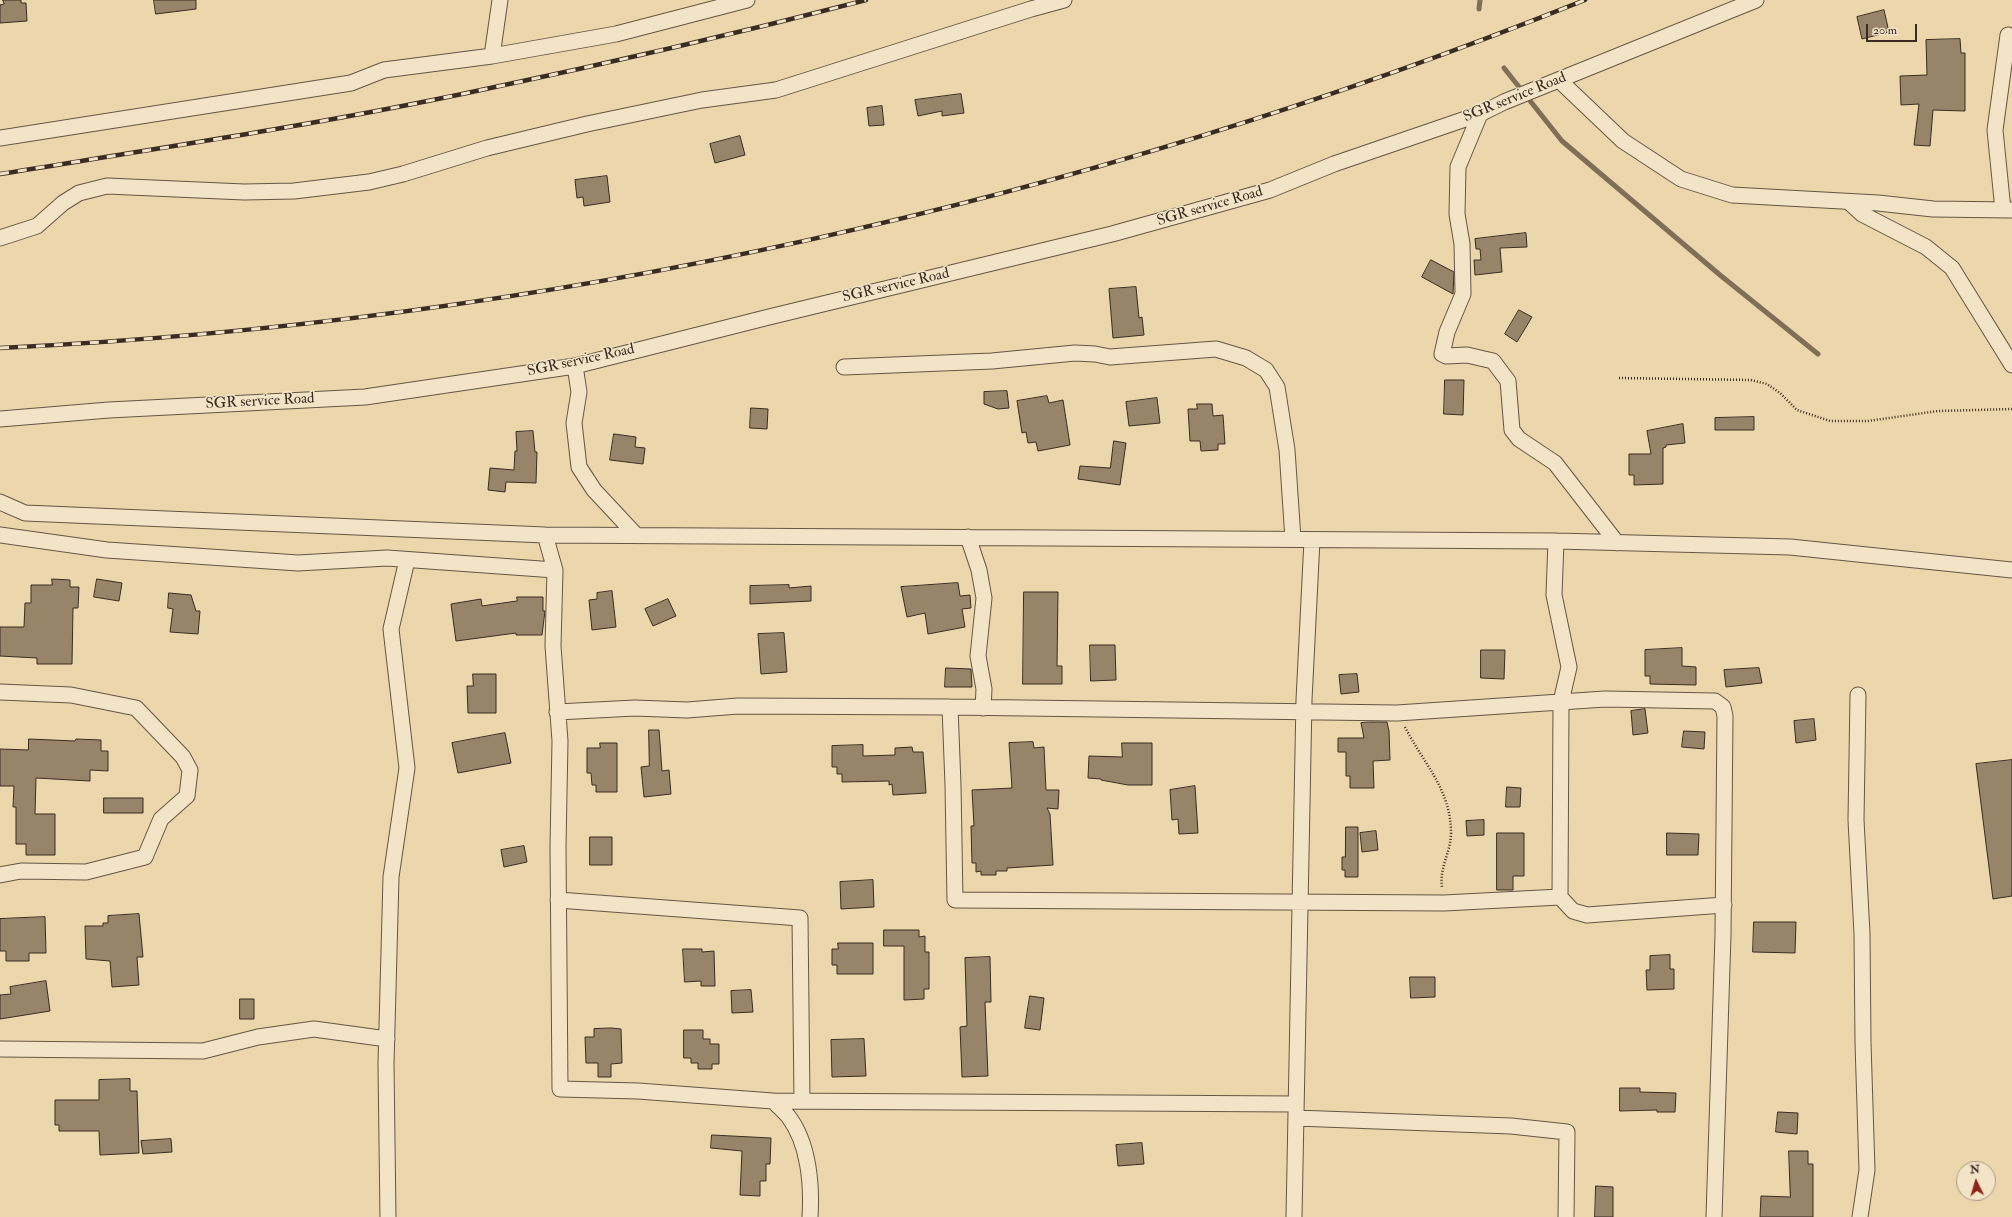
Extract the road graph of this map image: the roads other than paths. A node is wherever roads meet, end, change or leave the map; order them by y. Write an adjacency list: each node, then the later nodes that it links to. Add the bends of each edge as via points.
1 (500, 0): 6 (street)
2 (1064, 0): 12 (street, via 776,90 702,100 588,124 487,148 369,182 294,191 244,192 107,186 79,193 63,203 37,226)
3 (1756, 0): 7 (street, SGR service Road)
4 (739, 1): 6 (street, via 616,34)
5 (2008, 35): 11 (street, via 1995,130)
6 (492, 56): 9 (street, via 384,70 351,83)
7 (1559, 80): 8 (street, SGR service Road); 10 (street, via 1623,140 1680,179 1732,195)
8 (1480, 114): 14 (street, SGR service Road, via 1334,164 1270,190 1112,234); 25 (street, via 1458,167 1457,214 1462,244 1463,294 1447,332 1442,354 1467,355 1493,361 1508,381 1512,430 1519,439 1556,463)
9 (0, 138)
10 (1849, 202): 11 (street, via 1933,209); 13 (street, via 1867,217 1926,247 1952,268)
11 (2008, 210)
12 (0, 238)
13 (2012, 365)
14 (575, 366): 16 (street, SGR service Road, via 365,398 109,410); 20 (street, via 579,392 574,423 579,467 594,490)
15 (844, 367): 22 (street, via 992,361 1075,353 1110,357 1210,349 1246,358 1266,370 1277,387 1287,450)
16 (0, 419)
17 (0, 502): 19 (street, via 25,513)
18 (0, 535): 26 (street, via 107,550 298,563 386,558)
19 (544, 535): 20 (street); 27 (street)
20 (636, 535): 21 (street)
21 (968, 537): 22 (street); 33 (street, via 979,570 984,598 978,656 984,689)
22 (1293, 539): 23 (street)
23 (1312, 540): 24 (street); 35 (street)
24 (1556, 541): 25 (street); 31 (street, via 1554,595 1569,667)
25 (1617, 543): 28 (street, via 1790,547)
26 (407, 560): 27 (street); 41 (street, via 391,629 407,768 391,877)
27 (555, 570): 34 (street, via 553,646)
28 (2012, 570)
29 (0, 692): 36 (street, via 71,695 136,708 183,757 190,770 187,796 161,819 145,857 86,872 21,871)
30 (1858, 695): 51 (street, via 1856,820 1862,934 1867,1170)
31 (1562, 702): 35 (street, via 1397,713); 37 (street); 40 (street, via 1605,699 1715,701 1723,707 1726,716)
32 (950, 706): 33 (street); 34 (street, via 738,706 719,709 635,708); 39 (street, via 955,900)
33 (983, 708): 35 (street)
34 (557, 712): 38 (street, via 560,741)
35 (1304, 712): 39 (street)
36 (0, 875)
37 (1560, 897): 39 (street, via 1444,903); 40 (street, via 1573,911 1587,915)
38 (558, 900): 43 (street, via 560,1089 638,1091); 44 (street, via 800,918)
39 (1300, 902): 45 (street)
40 (1724, 905): 50 (street)
41 (387, 1039): 42 (street, via 314,1028 258,1037 203,1051); 46 (street)
42 (0, 1049)
43 (773, 1101): 44 (street); 47 (street, via 789,1117 803,1144 812,1195)
44 (802, 1101): 45 (street)
45 (1296, 1111): 48 (street); 49 (street, via 1567,1132)
46 (388, 1217)
47 (810, 1217)
48 (1294, 1217)
49 (1566, 1217)
50 (1714, 1217)
51 (1860, 1217)

